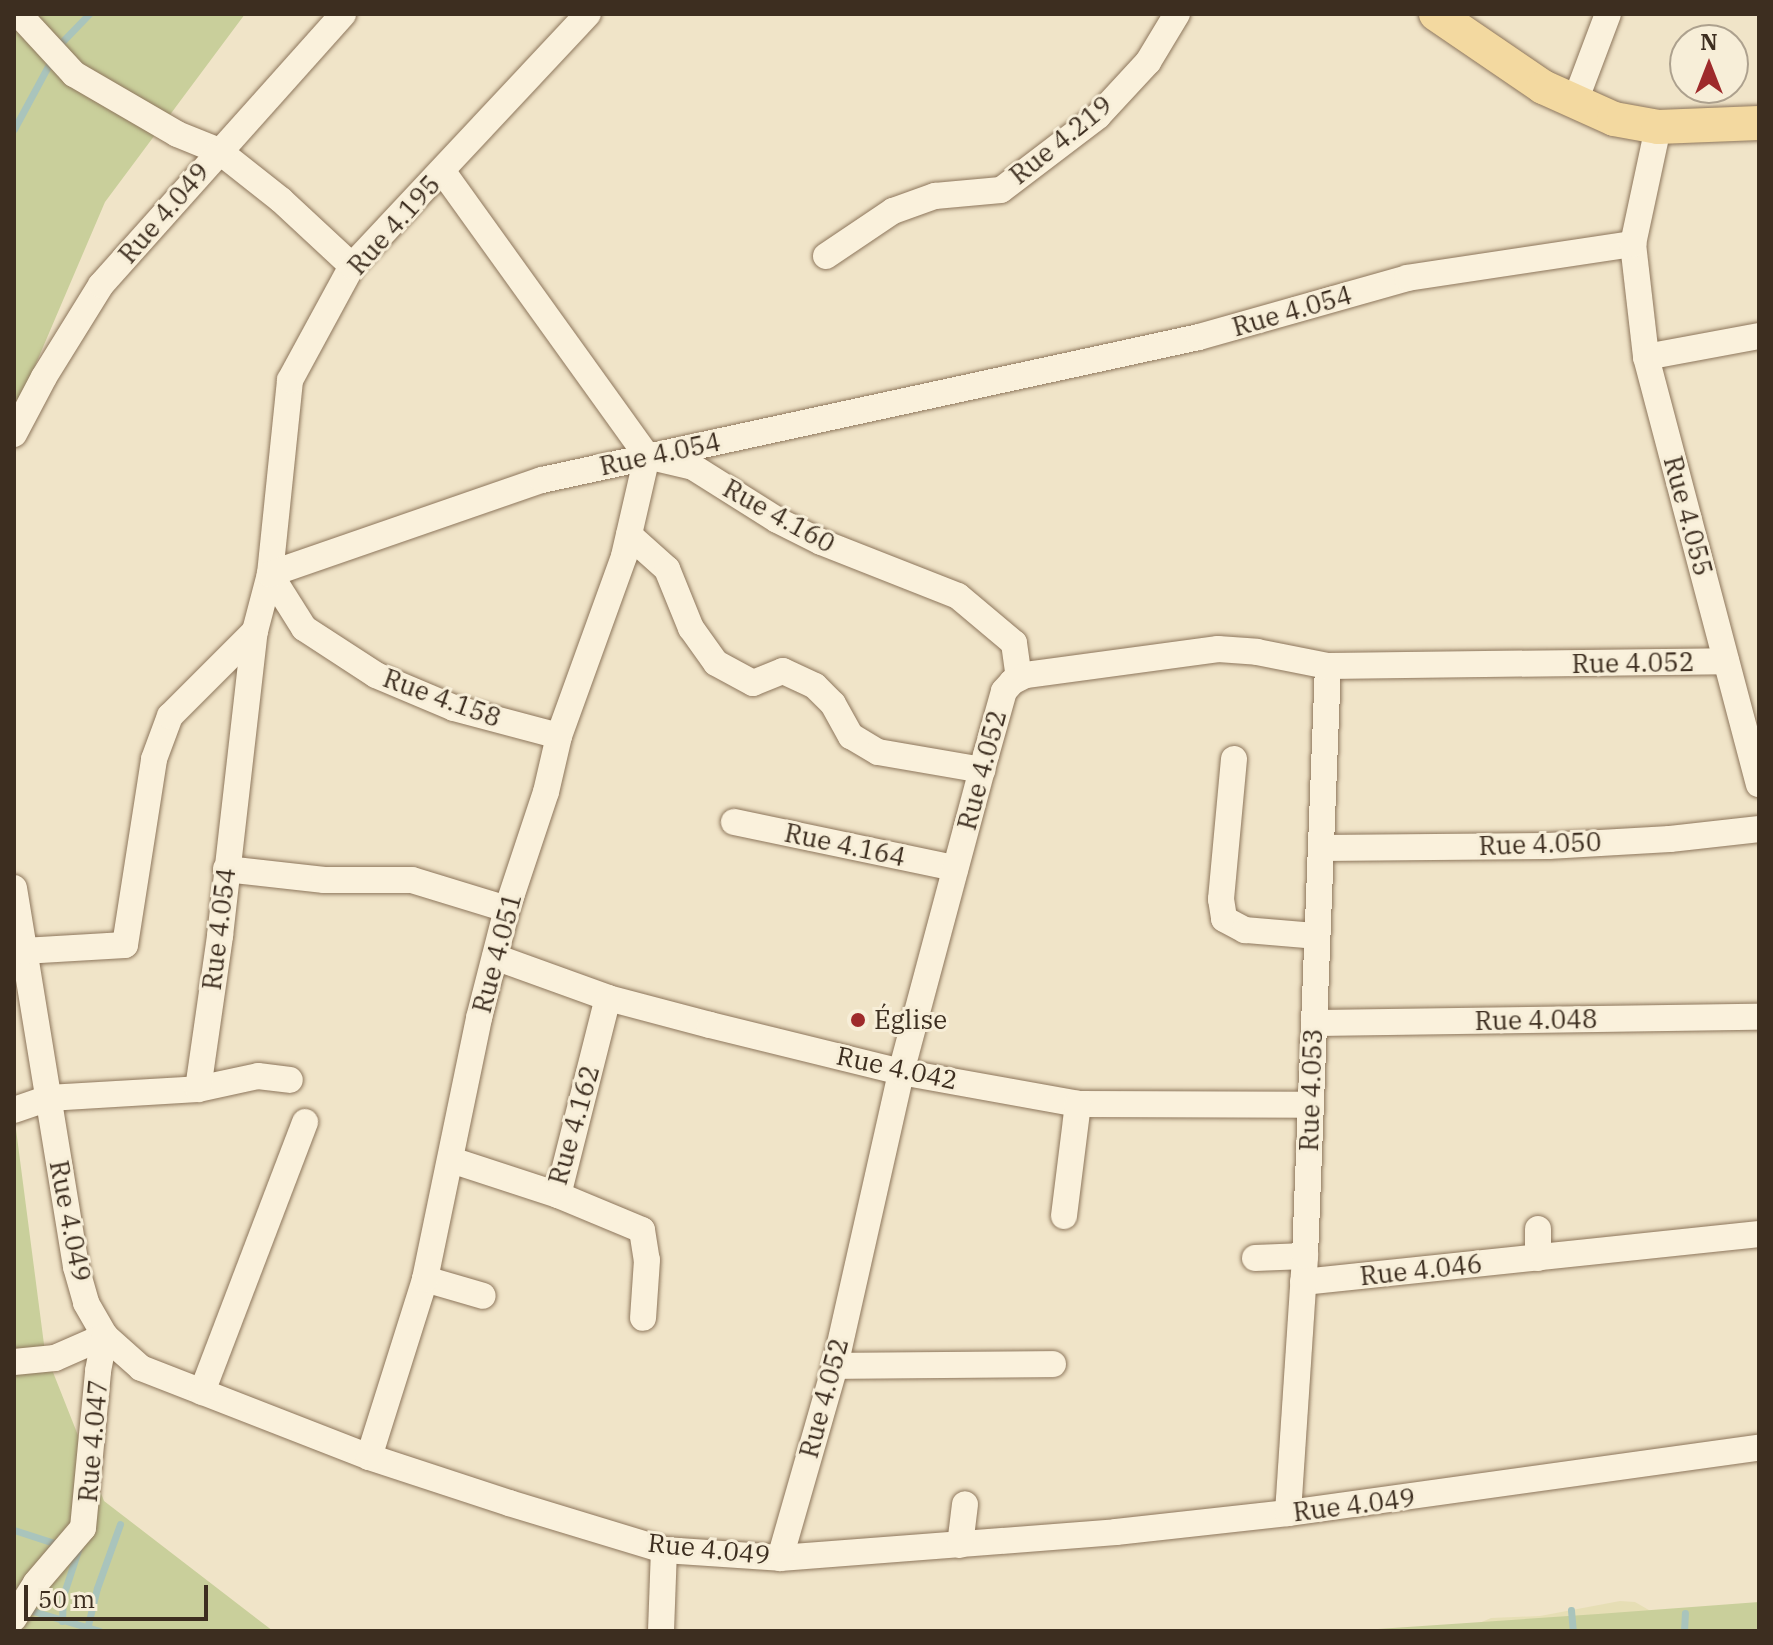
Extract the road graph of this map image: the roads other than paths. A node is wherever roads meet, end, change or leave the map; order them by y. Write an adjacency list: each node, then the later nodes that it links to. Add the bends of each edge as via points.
1 (343, 14): 10 (street, Rue 4.049)
2 (588, 14): 11 (street, Rue 4.195)
3 (1177, 14): 13 (street, Rue 4.219, via 1148,62 1098,116 1001,190 935,196 893,211)
4 (1436, 14): 7 (main road)
5 (1608, 14): 7 (street)
6 (26, 22): 10 (street, via 74,74 177,134)
7 (1574, 104): 9 (main road)
8 (1759, 123): 9 (main road)
9 (1658, 127): 12 (street)
10 (219, 151): 14 (street); 17 (street, Rue 4.049, via 101,285)
11 (443, 172): 14 (street, Rue 4.195); 18 (street)
12 (1633, 244): 16 (street, Rue 4.055); 18 (street, Rue 4.054, via 1407,278 1199,337)
13 (826, 256)
14 (352, 266): 20 (street, Rue 4.195, via 290,380)
15 (1759, 336): 16 (street)
16 (1646, 357): 22 (street, Rue 4.055)
17 (14, 434)
18 (647, 456): 19 (street, Rue 4.051); 20 (street, Rue 4.054, via 542,480); 24 (street, Rue 4.160, via 693,467 821,542 958,596 1014,643)
19 (629, 535): 25 (street, Rue 4.051); 27 (street, via 667,569 691,628 716,663 753,683 783,671 815,686 833,704 851,736 878,752)
20 (270, 574): 21 (street, Rue 4.054); 25 (street, Rue 4.158, via 304,628 376,675 454,708)
21 (255, 631): 33 (street, Rue 4.054); 37 (street, via 170,716 154,759 125,945)
22 (1726, 661): 23 (street, Rue 4.052); 28 (street, Rue 4.055)
23 (1328, 666): 24 (street, Rue 4.052, via 1218,649); 31 (street, Rue 4.053)
24 (1019, 677): 27 (street, Rue 4.052, via 1004,691)
25 (559, 736): 35 (street, Rue 4.051)
26 (1234, 759): 36 (street, via 1221,899 1224,919 1245,930)
27 (982, 770): 32 (street, Rue 4.052)
28 (1759, 784)
29 (734, 822): 32 (street, Rue 4.164)
30 (1759, 829): 31 (street, Rue 4.050, via 1548,846)
31 (1321, 848): 36 (street, Rue 4.053)
32 (955, 868): 42 (street, Rue 4.052)
33 (226, 869): 35 (street, via 324,880 412,880); 44 (street, Rue 4.054)
34 (14, 888): 37 (street, Rue 4.049)
35 (507, 909): 38 (street, Rue 4.051)
36 (1317, 936): 41 (street, Rue 4.053)
37 (19, 938): 45 (street, Rue 4.049)
38 (495, 957): 39 (street, Rue 4.042); 50 (street, Rue 4.051)
39 (608, 998): 42 (street, Rue 4.042); 51 (street, Rue 4.162)
40 (1759, 1017): 41 (street, Rue 4.048)
41 (1314, 1023): 47 (street, Rue 4.053)
42 (901, 1072): 46 (street, Rue 4.042); 64 (street, Rue 4.052)
43 (290, 1080): 44 (street, via 258,1076)
44 (198, 1089): 45 (street)
45 (48, 1098): 48 (street); 61 (street, Rue 4.049, via 76,1267 86,1303)
46 (1078, 1104): 47 (street, Rue 4.042); 52 (street)
47 (1311, 1105): 57 (street, Rue 4.053)
48 (14, 1110)
49 (305, 1122): 65 (street)
50 (451, 1160): 51 (street, Rue 4.162); 58 (street, Rue 4.051)
51 (558, 1195): 60 (street, via 642,1230 647,1260)
52 (1064, 1216)
53 (1538, 1229): 56 (street)
54 (1759, 1234): 56 (street, Rue 4.046)
55 (1255, 1258): 57 (street, Rue 4.046)
56 (1538, 1258): 57 (street, Rue 4.046)
57 (1304, 1269): 69 (street, Rue 4.053)
58 (425, 1279): 59 (street); 67 (street, Rue 4.051)
59 (483, 1296)
60 (643, 1318)
61 (105, 1336): 62 (street, via 55,1358); 65 (street, Rue 4.049, via 141,1368); 73 (street, Rue 4.047, via 83,1528)
62 (14, 1362)
63 (1053, 1364): 64 (street)
64 (835, 1366): 72 (street, Rue 4.052)
65 (202, 1392): 67 (street, Rue 4.049)
66 (1759, 1448): 69 (street, Rue 4.049)
67 (369, 1457): 71 (street, Rue 4.049)
68 (965, 1504): 70 (street)
69 (1288, 1513): 70 (street, Rue 4.049)
70 (960, 1545): 72 (street, Rue 4.049)
71 (664, 1550): 72 (street, Rue 4.049); 74 (street)
72 (780, 1558)
73 (14, 1618)
74 (661, 1631)

